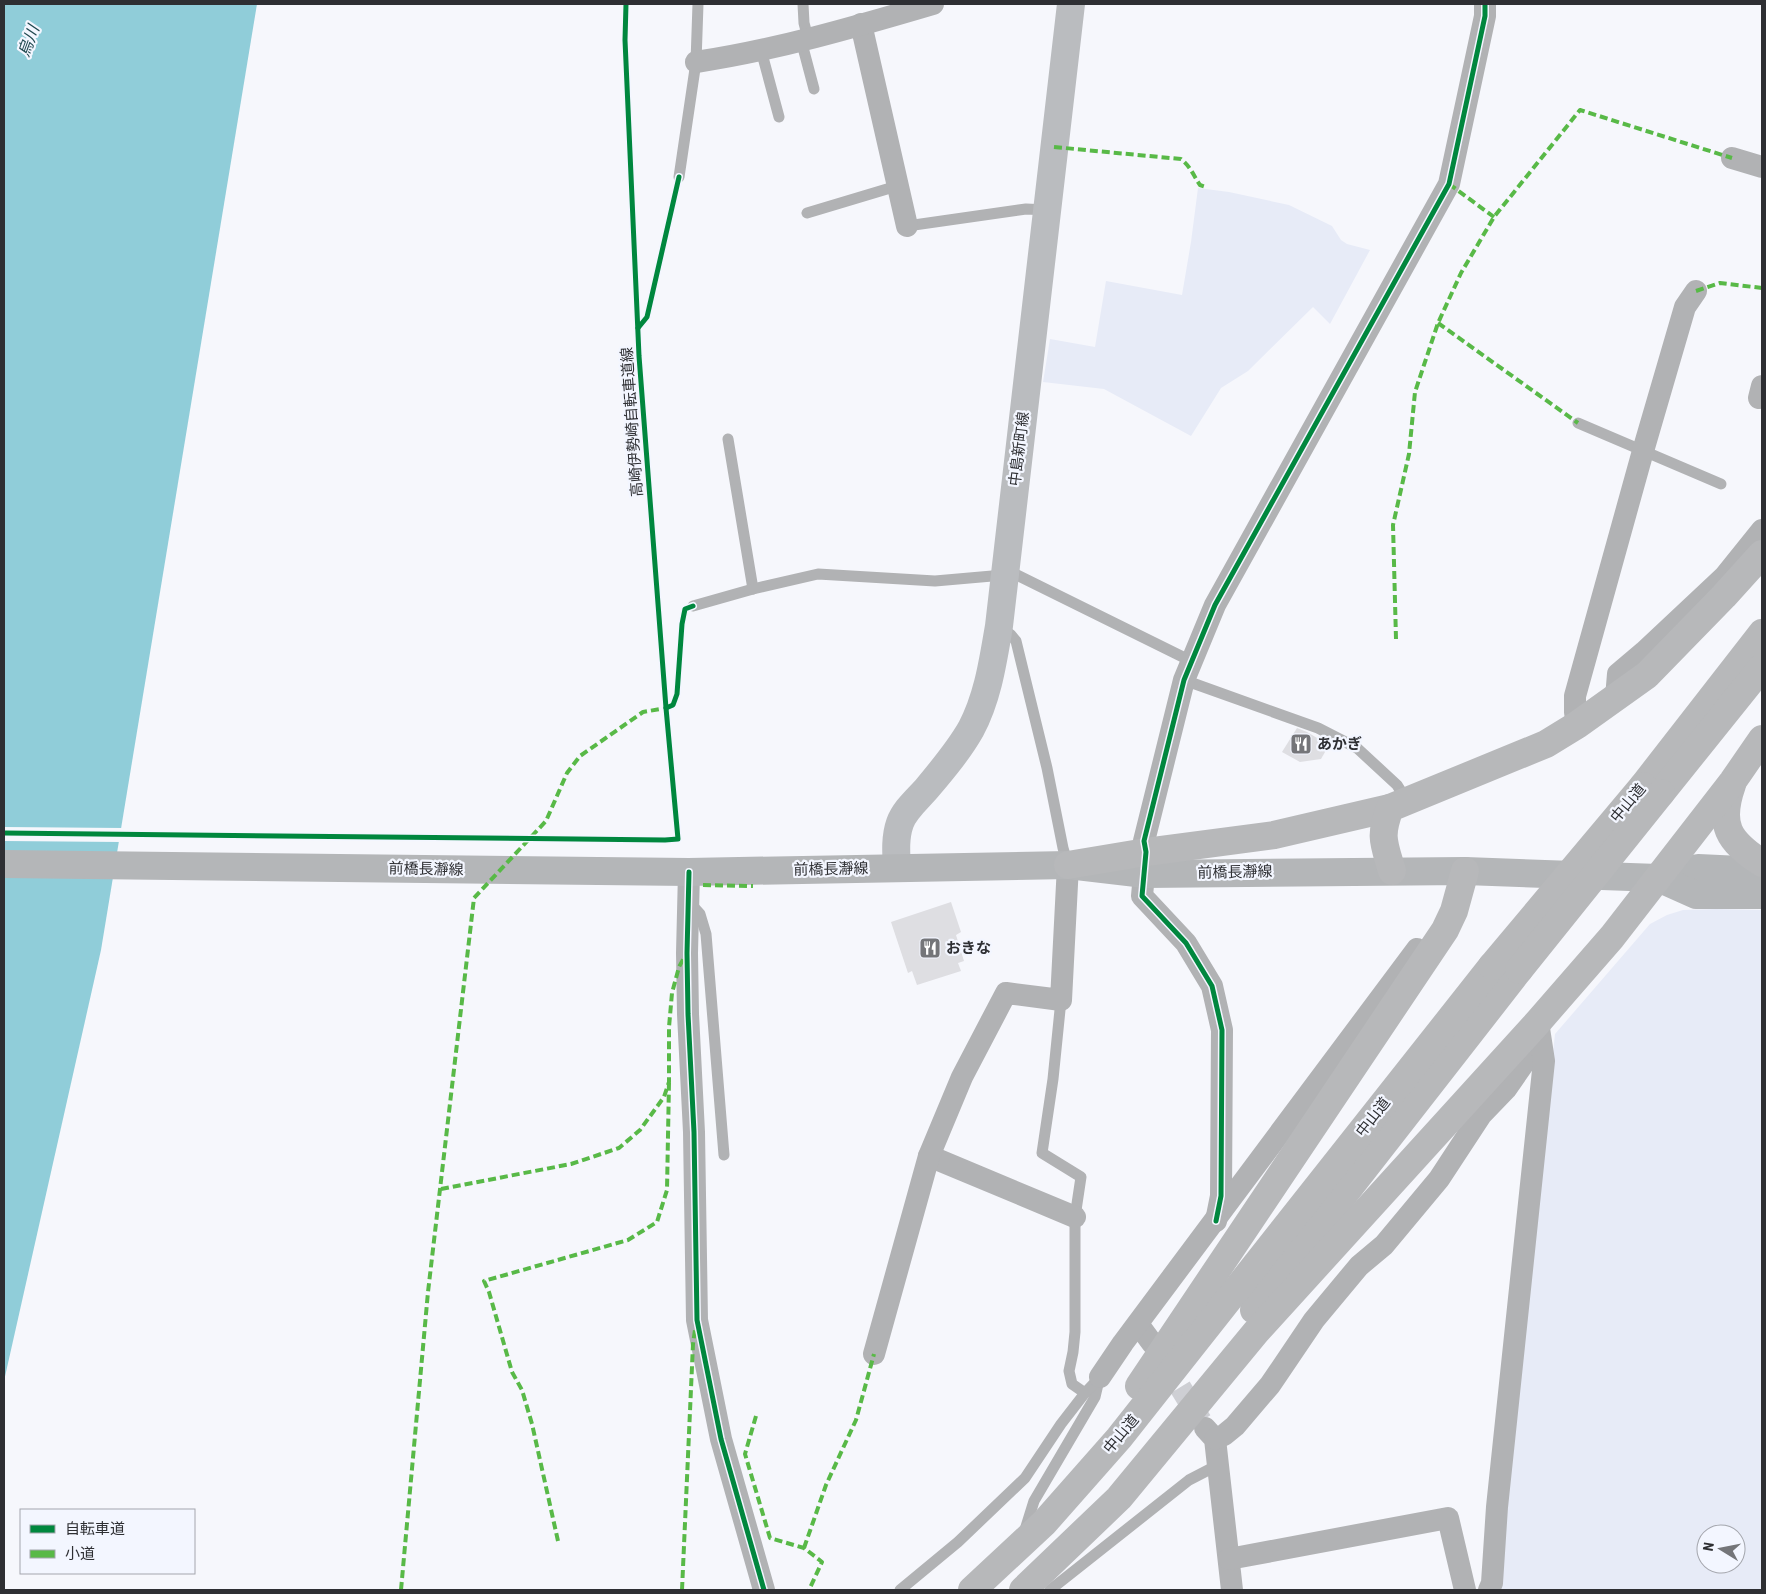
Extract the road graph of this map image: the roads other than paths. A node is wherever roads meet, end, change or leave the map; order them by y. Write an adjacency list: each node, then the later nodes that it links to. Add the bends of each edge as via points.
1 (698, 4): 10 (lane)
2 (803, 4): 8 (lane)
3 (933, 4): 6 (street)
4 (1071, 4): 17 (main road, 中島新町線)
5 (1485, 4): 33 (street, via 1449,184 1215,606)
6 (898, 9): 7 (street)
7 (861, 24): 8 (street); 16 (street)
8 (804, 39): 9 (street); 11 (lane)
9 (760, 50): 10 (street); 12 (lane)
10 (696, 62): 15 (lane)
11 (814, 89)
12 (779, 117)
13 (1732, 158): 14 (street)
14 (1762, 167)
15 (679, 177)
16 (897, 186): 18 (lane); 19 (street)
17 (1047, 210): 19 (lane, via 1026,209); 27 (main road, 中島新町線)
18 (807, 213)
19 (907, 226)
20 (1696, 291): 23 (street, via 1685,308)
21 (1578, 423): 23 (lane)
22 (728, 439): 28 (lane)
23 (1644, 451): 24 (lane); 35 (street, via 1575,696)
24 (1721, 484)
25 (1762, 530): 34 (street, via 1725,576 1618,674)
26 (1762, 554): 34 (highway, via 1647,675)
27 (1004, 574): 28 (lane, via 935,581 818,574); 30 (main road, 中島新町線); 33 (lane, via 1015,574)
28 (753, 589): 29 (lane)
29 (693, 606)
30 (999, 626): 43 (lane, via 1016,641); 44 (main road, 中島新町線, via 991,673 975,720 949,763 900,820 896,835)
31 (1762, 633): 38 (highway, 中山道)
32 (1762, 667): 38 (highway, 中山道)
33 (1187, 671): 39 (lane, via 1357,748 1397,785); 40 (street, via 1144,841)
34 (1616, 698): 35 (highway)
35 (1577, 726): 39 (highway, via 1546,744)
36 (1762, 739): 37 (highway)
37 (1733, 781): 42 (highway, via 1725,815 1727,827 1744,851); 49 (highway)
38 (1652, 790): 64 (highway, 中山道, bridge, via 1492,966 1119,1438); 70 (highway, 中山道, bridge, via 1519,970 1243,1324 1170,1413 1051,1545)
39 (1399, 805): 40 (highway); 47 (highway, via 1384,823 1383,839)
40 (1146, 863): 43 (highway); 47 (main road, 前橋長瀞線); 58 (street, via 1142,896 1186,943 1212,986 1222,1030 1221,1196)
41 (4, 864): 46 (main road, 前橋長瀞線)
42 (1762, 864)
43 (1068, 865): 44 (main road, 前橋長瀞線); 53 (street)
44 (897, 868): 46 (main road, 前橋長瀞線)
45 (1465, 870): 47 (main road, 前橋長瀞線); 49 (main road, 前橋長瀞線); 64 (highway, via 1454,911 1445,930 1126,1407)
46 (677, 871): 51 (street)
47 (1392, 871)
48 (1762, 871): 49 (main road, 前橋長瀞線, via 1698,868)
49 (1658, 878): 50 (main road, 前橋長瀞線, via 1696,895); 54 (highway)
50 (1762, 895)
51 (689, 902): 55 (lane, via 700,914 706,934); 67 (street, via 688,1014 694,1132 697,1320 721,1439)
52 (1420, 946): 58 (street)
53 (1061, 1000): 56 (street, via 1006,994 962,1077); 57 (lane, via 1042,1153 1081,1177)
54 (1539, 1031): 63 (street, via 1506,1089 1480,1115 1439,1179 1384,1245 1359,1266 1336,1293 1270,1385 1235,1426 1224,1435 1210,1434); 71 (highway, via 1256,1332 1119,1498); 75 (street, via 1544,1061)
55 (724, 1155)
56 (930, 1156): 57 (street); 61 (street)
57 (1075, 1217): 62 (lane, via 1075,1332 1069,1376 1072,1384)
58 (1216, 1221): 59 (street)
59 (1138, 1324): 60 (street); 62 (street)
60 (1152, 1343)
61 (874, 1354)
62 (1092, 1385): 65 (lane, via 1095,1397 1034,1501); 68 (lane, via 1025,1478 958,1542)
63 (1218, 1465): 66 (street); 72 (lane, via 1189,1480)
64 (1044, 1523): 65 (highway, 中山道)
65 (1020, 1546): 69 (highway, 中山道)
66 (1229, 1560): 73 (street); 74 (street, via 1448,1518)
67 (764, 1590)
68 (900, 1590)
69 (972, 1590)
70 (1005, 1590)
71 (1023, 1590)
72 (1050, 1590)
73 (1232, 1590)
74 (1466, 1590)
75 (1489, 1590)

